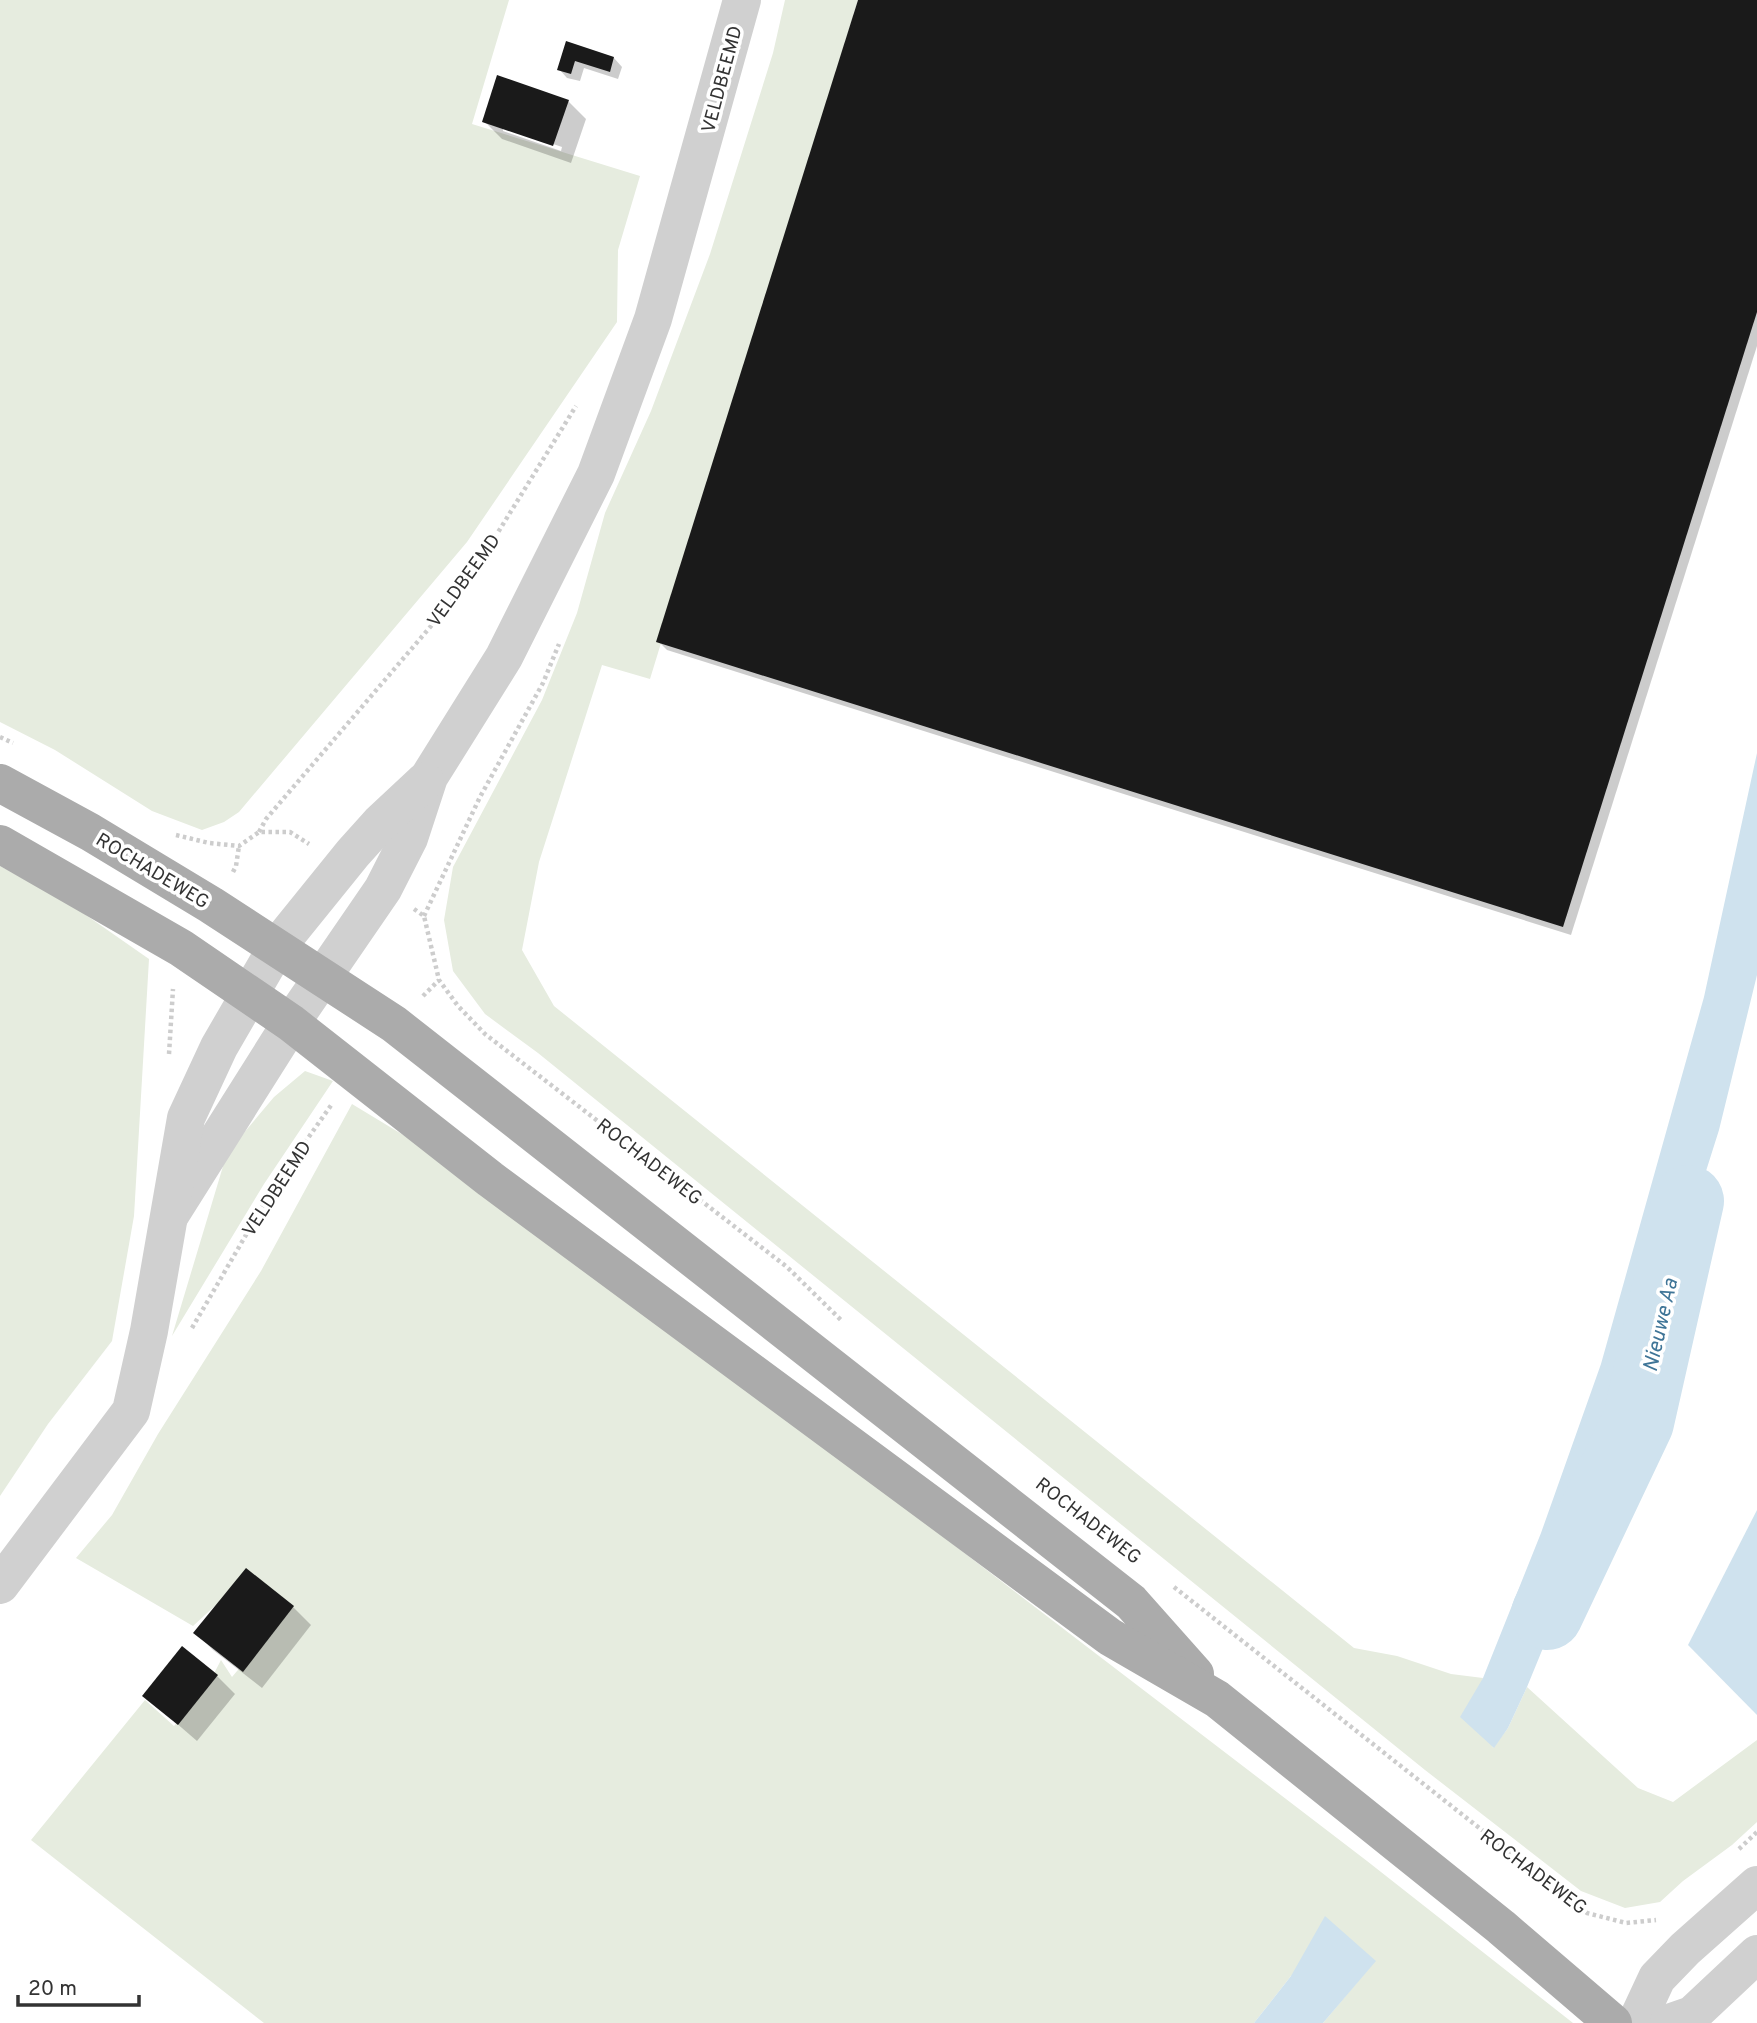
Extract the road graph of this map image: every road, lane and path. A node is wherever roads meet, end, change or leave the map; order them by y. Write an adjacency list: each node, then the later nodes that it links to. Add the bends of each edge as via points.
1 (742, 0): 4 (street, VELDBEEMD, via 653,319 596,474 504,657)
2 (583, 395): 6 (path, VELDBEEMD, via 471,576)
3 (562, 635): 8 (path, via 543,683 480,797)
4 (429, 777): 9 (street, VELDBEEMD, via 353,853); 10 (street, VELDBEEMD, via 409,838 383,889)
5 (0, 783): 9 (main road, ROCHADEWEG, via 90,832)
6 (259, 832)
7 (0, 844): 11 (main road, ROCHADEWEG, via 169,941)
8 (424, 916)
9 (277, 947): 10 (main road, ROCHADEWEG); 11 (street, VELDBEEMD)
10 (322, 976): 12 (street, VELDBEEMD); 13 (main road, ROCHADEWEG)
11 (249, 995): 12 (main road, ROCHADEWEG); 15 (street, VELDBEEMD, via 186,1118)
12 (290, 1023): 14 (main road, ROCHADEWEG); 15 (street, VELDBEEMD)
13 (394, 1024): 16 (path, ROCHADEWEG, via 439,980 485,1034 787,1267); 20 (main road, ROCHADEWEG, via 1131,1602)
14 (354, 1074): 17 (path, VELDBEEMD, via 275,1185); 20 (main road, ROCHADEWEG, via 1110,1637)
15 (170, 1216): 18 (street, VELDBEEMD, via 131,1410)
16 (851, 1330)
17 (184, 1338)
18 (0, 1585)
19 (1172, 1585): 22 (path, ROCHADEWEG, via 1587,1913 1626,1923 1656,1920)
20 (1217, 1699): 24 (main road, ROCHADEWEG)
21 (1757, 1885): 22 (street)
22 (1685, 1949): 25 (street, via 1657,1978)
23 (1757, 1954): 26 (street, via 1692,2015)
24 (1613, 2023)
25 (1636, 2023)
26 (1670, 2023)

